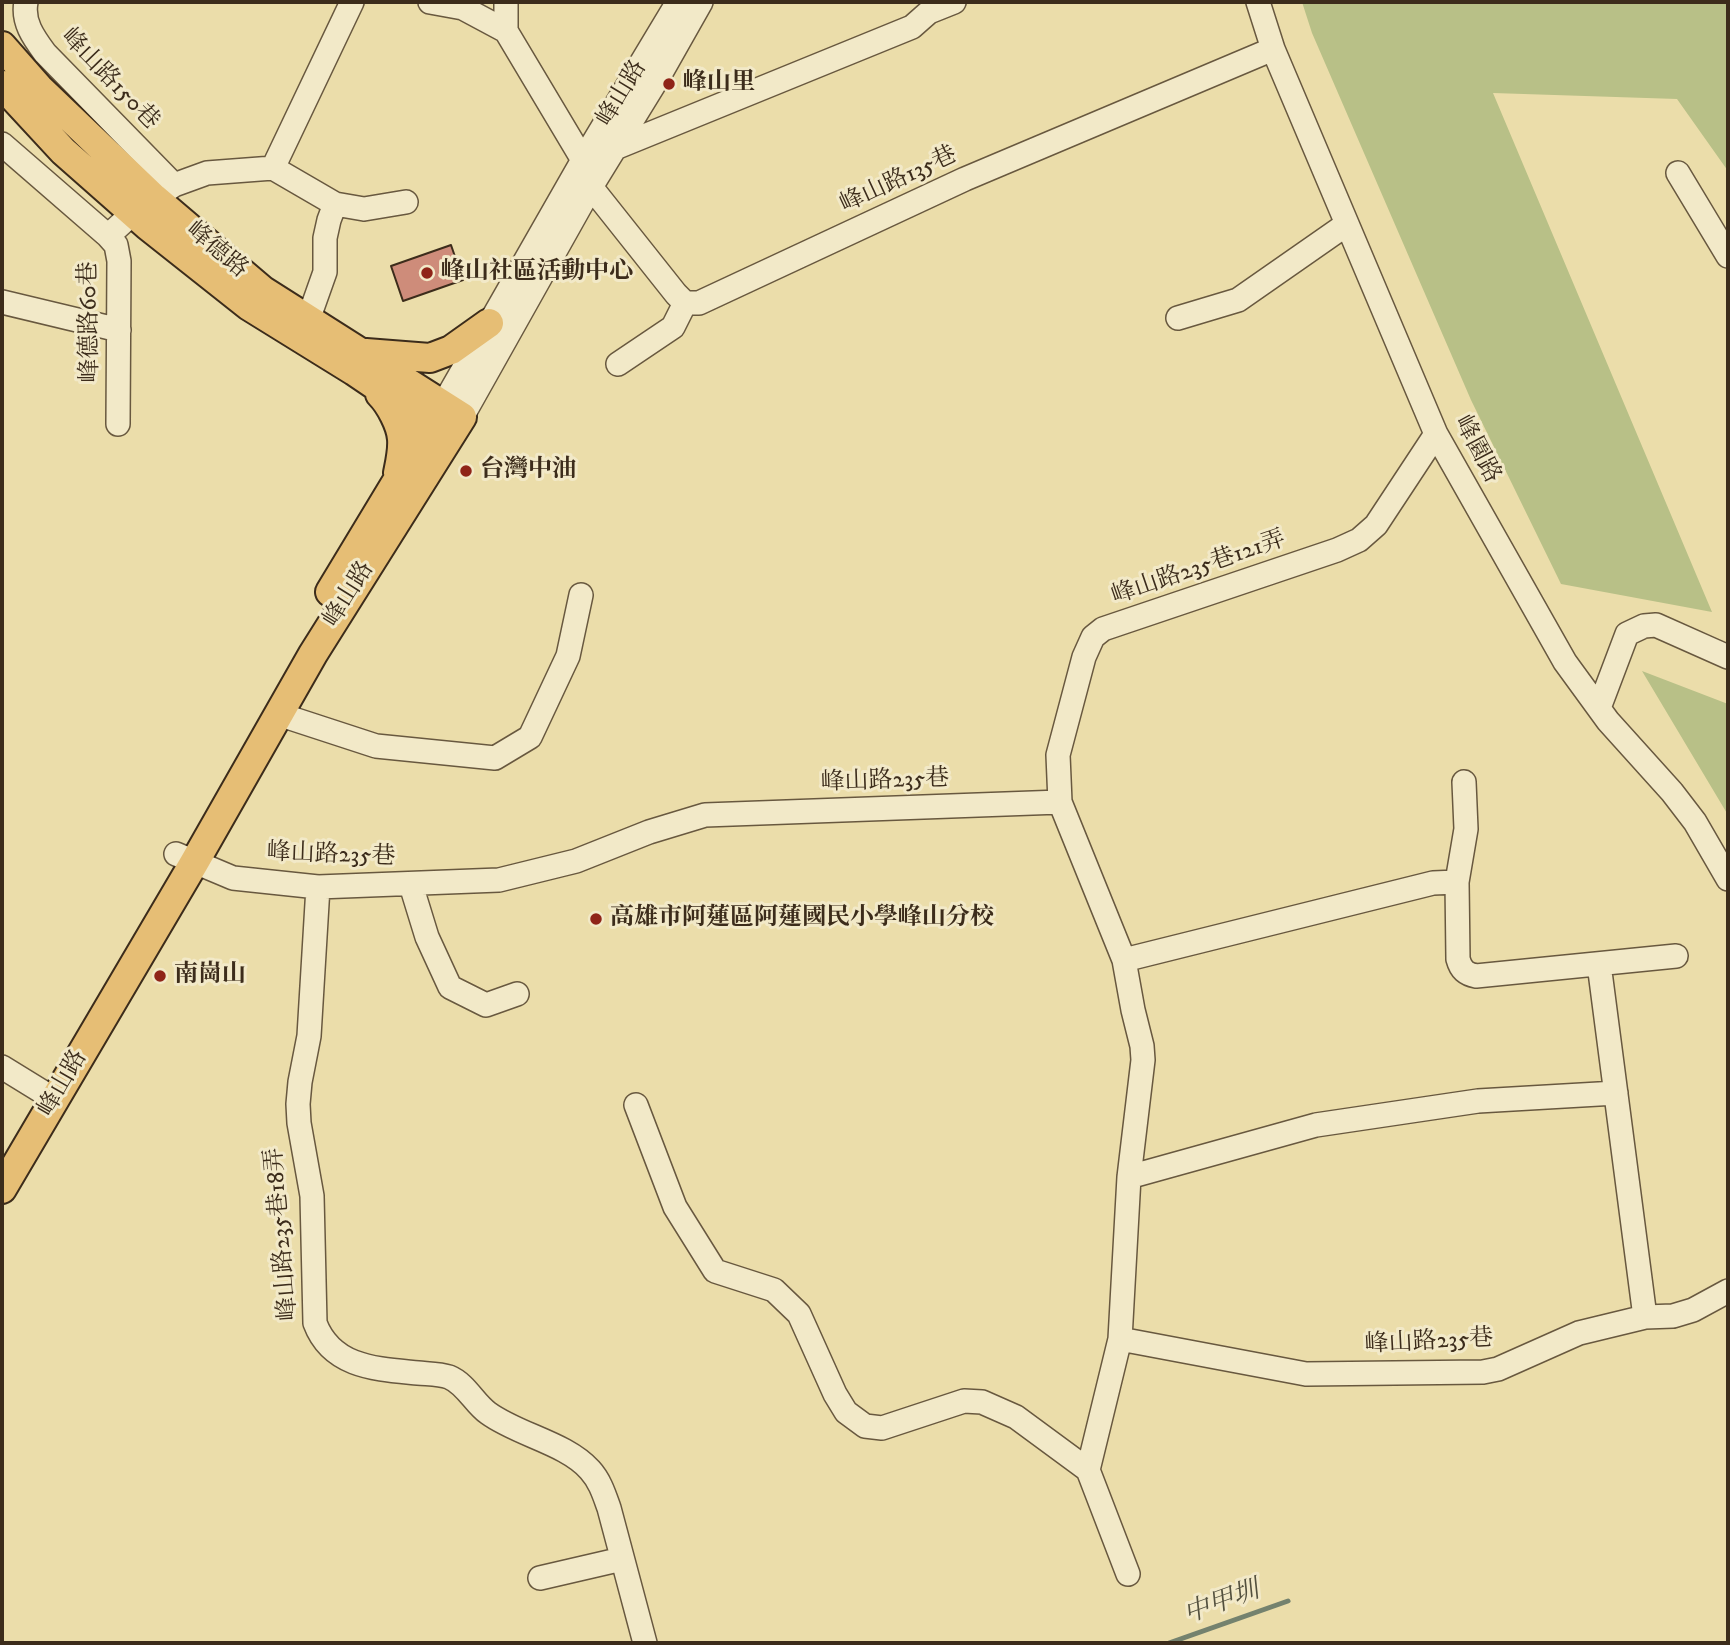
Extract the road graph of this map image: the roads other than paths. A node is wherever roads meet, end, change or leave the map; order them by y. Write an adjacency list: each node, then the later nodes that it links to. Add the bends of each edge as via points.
1 (26, 2): 19 (street, 峰山路150巷, via 29,30)
2 (352, 2): 16 (street)
3 (430, 2): 9 (street, via 463,8)
4 (506, 2): 9 (street)
5 (678, 2): 13 (street, 峰山路)
6 (701, 2): 13 (street, 峰山路, via 658,78)
7 (954, 2): 13 (street, via 929,12 912,27)
8 (1258, 2): 11 (street, 峰園路)
9 (506, 31): 15 (street)
10 (2, 46): 19 (main road, 峰德路)
11 (1273, 49): 22 (street, 峰園路); 26 (street, 峰山路135巷, via 965,179 699,303)
12 (2, 85): 19 (main road, 峰德路, via 64,151)
13 (606, 144): 15 (street, 峰山路); 18 (street, 峰山路)
14 (2, 145): 23 (street, 峰德路60巷)
15 (583, 160): 29 (street, 峰山路)
16 (273, 168): 19 (street, via 207,173); 21 (street)
17 (1678, 173): 24 (street)
18 (591, 187): 26 (street); 33 (street, 峰山路)
19 (154, 199): 23 (street); 28 (main road, 峰德路, via 262,290); 31 (main road, 峰德路, via 249,306)
20 (406, 202): 21 (street, via 364,209)
21 (335, 205): 28 (street, via 325,238 325,272)
22 (1347, 224): 27 (street, via 1238,300); 35 (street, 峰園路)
23 (108, 236): 30 (street, 峰德路60巷, via 116,245 119,261)
24 (1728, 256)
25 (2, 302): 30 (street)
26 (685, 303): 32 (street, via 673,327)
27 (1178, 318)
28 (308, 320): 31 (main road, 峰德路)
29 (489, 323): 31 (main road, via 451,350 430,358); 33 (street, 峰山路)
30 (119, 330): 34 (street, 峰德路60巷)
31 (359, 362): 33 (main road, 峰德路); 36 (main road, via 396,419 402,439)
32 (618, 364)
33 (446, 420): 36 (main road, 峰山路); 40 (main road, 峰山路)
34 (118, 424)
35 (1436, 434): 39 (street, 峰園路, via 1565,662); 42 (street, 峰山路235巷121弄, via 1376,525 1359,540 1103,629 1093,637 1058,755)
36 (398, 479): 43 (main road, 峰山路)
37 (581, 595): 40 (street, via 568,656 530,737 495,758 376,746)
38 (1728, 657): 39 (street, via 1656,625 1644,625 1627,634)
39 (1599, 708): 44 (street, 峰園路, via 1695,822)
40 (278, 714): 43 (main road, 峰山路)
41 (1464, 782): 45 (street, via 1466,829)
42 (1060, 802): 46 (street, 峰山路235巷, via 705,815 576,861 499,880); 49 (street)
43 (185, 859): 47 (street, 峰山路235巷, via 233,878); 54 (main road, 峰山路)
44 (1728, 879)
45 (1457, 882): 49 (street, via 1433,883); 50 (street, via 1458,959 1468,974)
46 (411, 885): 47 (street, 峰山路235巷); 51 (street, via 450,987 486,1005)
47 (318, 887): 63 (street, 峰山路235巷18弄, via 309,1036 298,1104 312,1196 315,1323 341,1356 376,1369 448,1377 487,1412 590,1469 602,1486)
48 (1676, 956): 50 (street)
49 (1124, 960): 57 (street, via 1143,1060)
50 (1599, 964): 53 (street)
51 (517, 994)
52 (2, 1067): 54 (street)
53 (1616, 1093): 57 (street, via 1478,1101 1316,1125); 60 (street)
54 (46, 1095): 56 (main road, 峰山路); 58 (main road, 峰山路)
55 (636, 1105): 62 (street, via 675,1207 715,1271 774,1290 799,1314 846,1412 864,1426 882,1428 964,1401 982,1402 1016,1417)
56 (2, 1153)
57 (1129, 1177): 61 (street)
58 (2, 1189)
59 (1728, 1291): 60 (street, 峰山路235巷, via 1693,1310)
60 (1645, 1317): 61 (street, 峰山路235巷, via 1579,1333 1483,1372 1306,1374)
61 (1120, 1339): 62 (street)
62 (1088, 1470): 64 (street)
63 (622, 1559): 65 (street); 66 (street, 峰山路235巷18弄)
64 (1128, 1574)
65 (540, 1578)
66 (645, 1643)

